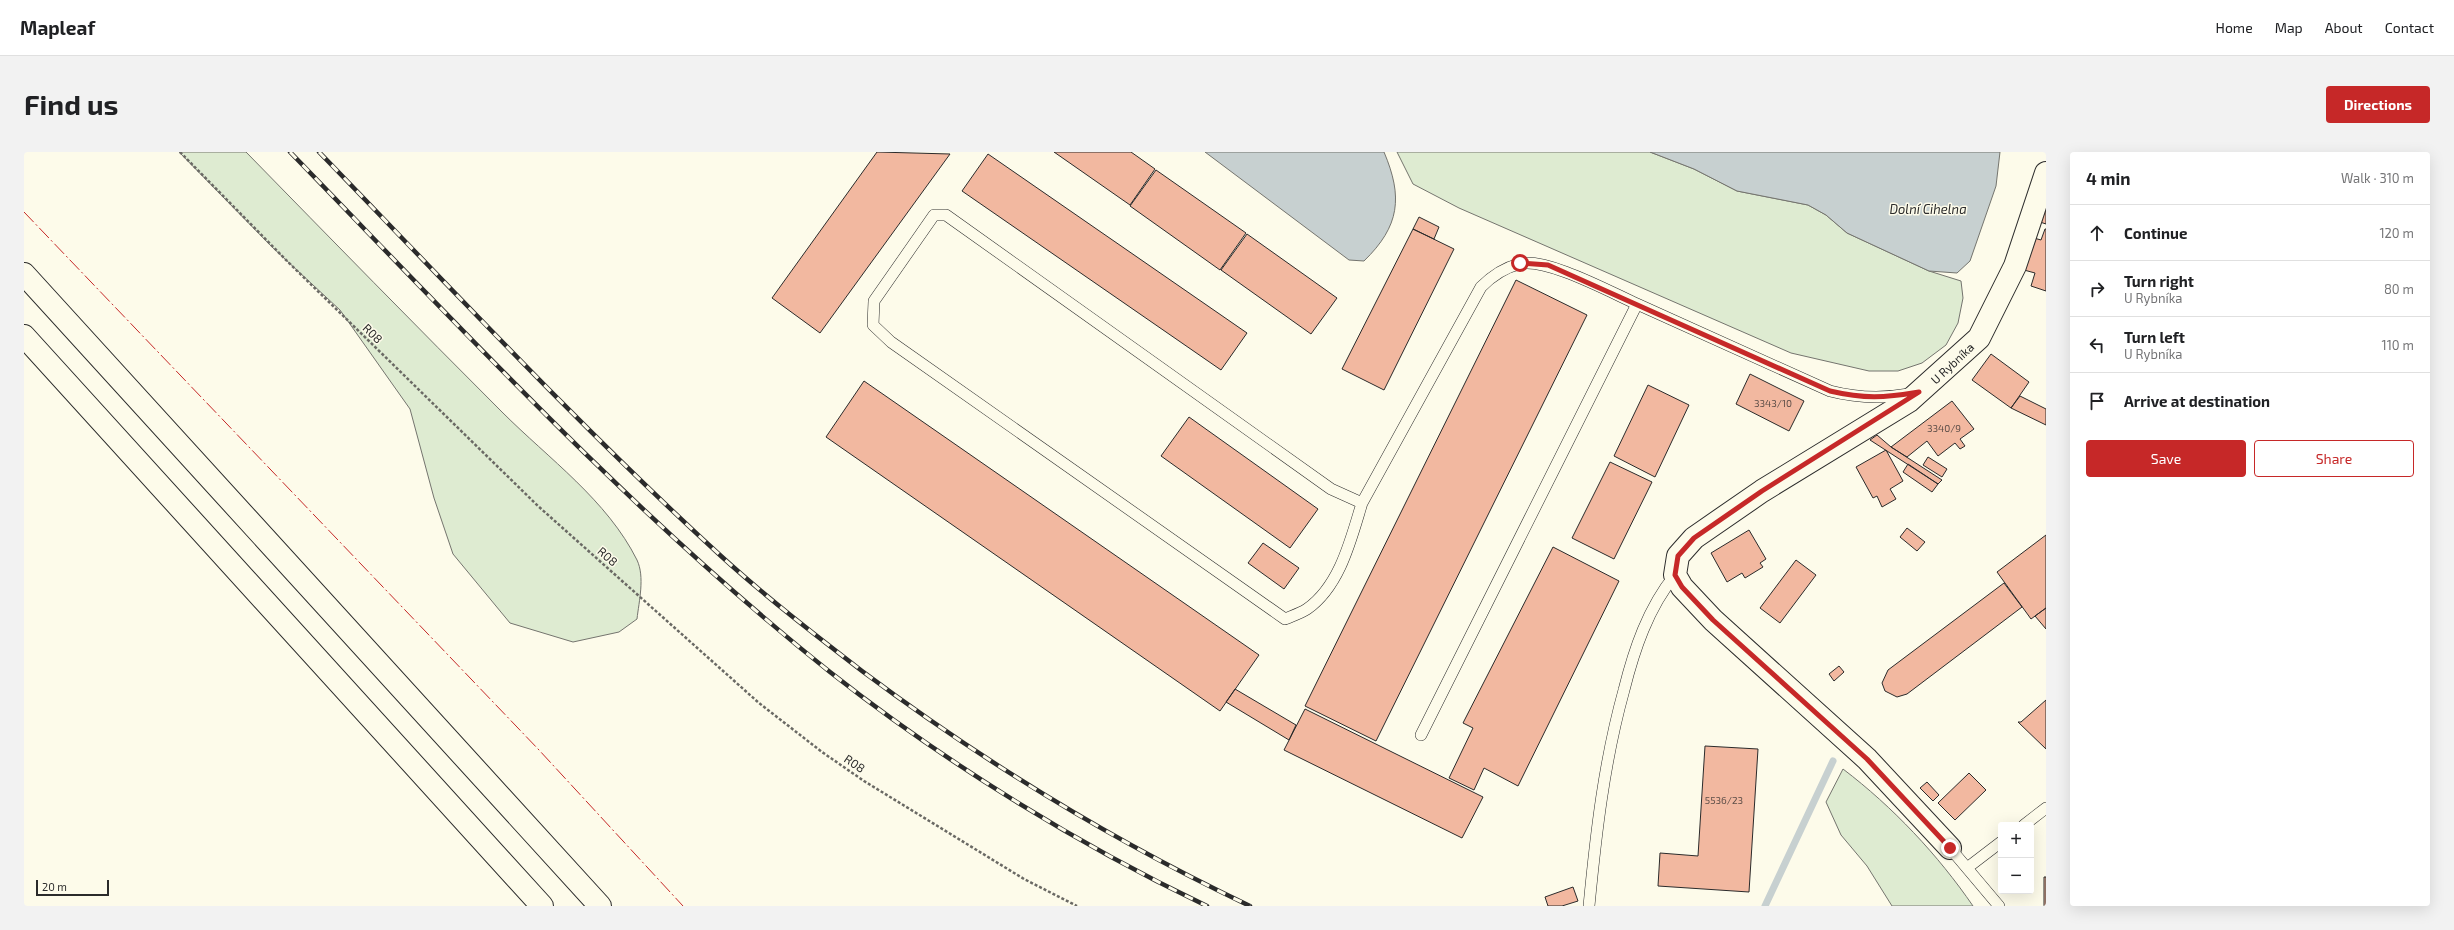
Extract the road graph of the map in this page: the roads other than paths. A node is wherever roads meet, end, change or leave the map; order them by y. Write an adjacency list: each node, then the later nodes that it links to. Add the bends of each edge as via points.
1 (2046, 173): 5 (main road, U Rybníka, via 2015,266 1979,338)
2 (24, 274): 15 (main road)
3 (1636, 304): 5 (lane, via 1830,391 1857,398 1888,398); 6 (lane, via 1548,265 1520,263 1495,273 1480,287); 8 (lane)
4 (24, 336): 14 (main road)
5 (1919, 392): 7 (main road, U Rybníka, via 1762,491 1694,538 1678,556)
6 (1362, 503): 6 (lane, via 1331,489 946,215 934,215 874,301 873,324 891,342 1285,619 1307,609 1328,588 1348,549)
7 (1675, 575): 12 (main road, via 1682,587 1713,620 1867,759); 16 (lane, via 1653,606 1632,661 1616,720 1602,783)
8 (1422, 735)
9 (2046, 808): 10 (lane)
10 (2028, 822)
11 (1998, 844): 13 (lane)
12 (1950, 848): 13 (lane)
13 (1967, 868): 17 (lane)
14 (542, 906)
15 (600, 906)
16 (1589, 906)
17 (1999, 906)

